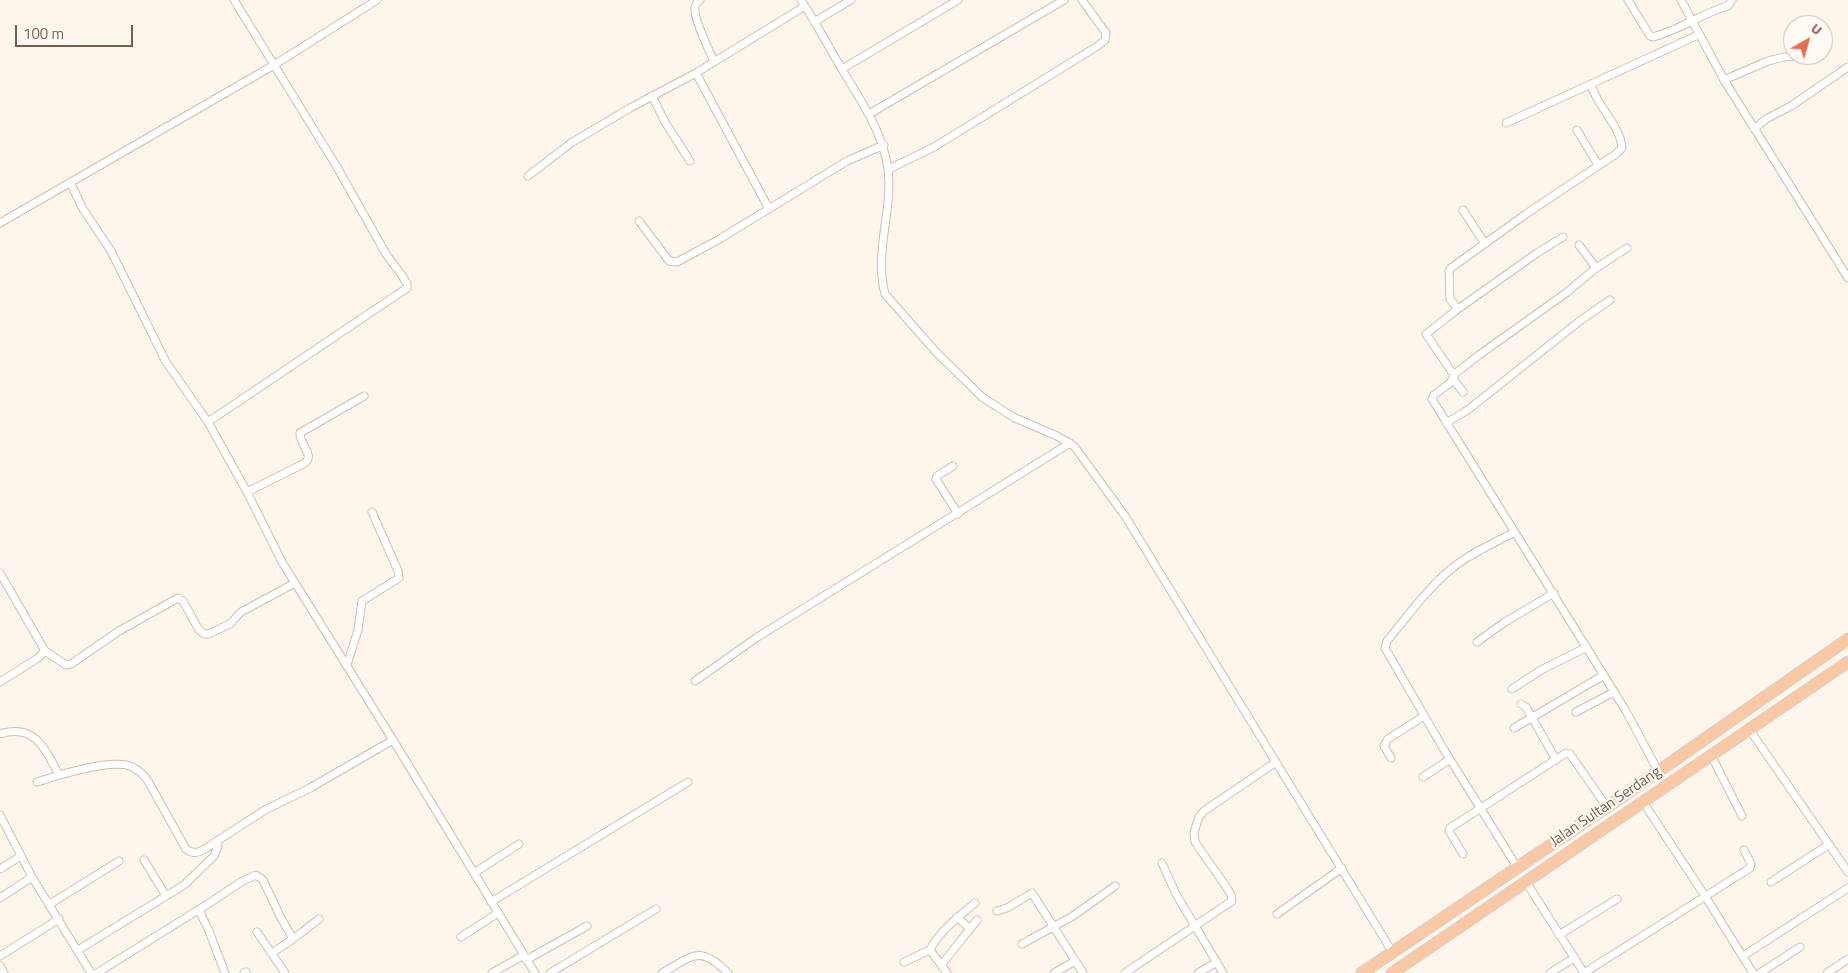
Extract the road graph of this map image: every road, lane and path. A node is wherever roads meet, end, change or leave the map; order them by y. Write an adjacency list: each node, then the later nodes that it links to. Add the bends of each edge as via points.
1 (234, 0): 17 (street)
2 (376, 0): 17 (street)
3 (700, 0): 16 (street, via 695,9)
4 (850, 0): 12 (street)
5 (958, 0): 19 (street)
6 (1064, 0): 24 (street)
7 (1082, 0): 31 (street, via 1106,34 1105,40 934,147)
8 (1628, 0): 13 (street, via 1651,37)
9 (1681, 0): 13 (street)
10 (1732, 0): 13 (street, via 1728,6 1701,15)
11 (803, 3): 12 (street); 16 (street)
12 (814, 22): 19 (street)
13 (1692, 22): 14 (street)
14 (1698, 35): 21 (street); 22 (street)
15 (1783, 58): 21 (street, via 1768,61)
16 (714, 61): 20 (street)
17 (274, 65): 33 (street); 49 (street, via 386,254 404,277 407,288)
18 (1848, 67): 26 (street)
19 (842, 69): 24 (street)
20 (696, 73): 23 (street); 34 (street)
21 (1724, 80): 26 (street)
22 (1591, 84): 25 (street); 30 (street, via 1622,147)
23 (652, 96): 29 (street); 32 (street, via 571,143)
24 (869, 114): 28 (street)
25 (1506, 124)
26 (1754, 129): 43 (street)
27 (1577, 130): 30 (street)
28 (884, 145): 31 (street); 34 (street, via 847,160)
29 (690, 161)
30 (1598, 165): 39 (street)
31 (889, 169): 51 (street, via 882,268 885,294 936,352 982,397 1013,417)
32 (528, 176)
33 (71, 184): 37 (street); 49 (street, via 83,209 111,251 166,362)
34 (769, 209): 36 (street, via 676,262 669,261)
35 (1463, 210): 39 (street)
36 (639, 221)
37 (0, 223)
38 (1563, 238): 45 (street)
39 (1485, 244): 45 (street, via 1449,271 1450,298)
40 (1579, 245): 42 (street)
41 (1627, 248): 42 (street)
42 (1596, 268): 46 (street)
43 (1848, 278)
44 (1610, 300): 50 (street)
45 (1458, 309): 46 (street, via 1426,334)
46 (1453, 377): 47 (street); 50 (street, via 1432,397)
47 (1463, 392)
48 (364, 396): 53 (street, via 300,433 308,461)
49 (208, 422): 53 (street)
50 (1446, 423): 56 (street)
51 (1070, 443): 55 (street); 85 (street, via 1125,516)
52 (953, 466): 55 (street, via 936,479)
53 (247, 492): 58 (street)
54 (372, 512): 65 (street, via 399,578 362,601 358,630)
55 (958, 514): 67 (street, via 756,638)
56 (1514, 533): 59 (street); 75 (street, via 1451,569 1387,641 1386,651)
57 (0, 573): 63 (street)
58 (295, 583): 63 (street, via 208,634 199,630 184,601 178,598 119,631 71,664 66,665); 65 (street)
59 (1554, 593): 61 (street); 62 (street)
60 (1848, 639): 69 (highway, Jalan Sultan Serdang)
61 (1477, 642)
62 (1587, 647): 66 (street); 70 (street)
63 (44, 651): 68 (street)
64 (1848, 662): 72 (highway, Jalan Sultan Serdang)
65 (347, 665): 80 (street)
66 (1604, 675): 71 (street); 76 (street)
67 (696, 681)
68 (0, 682)
69 (1788, 682): 72 (highway); 86 (highway, Jalan Sultan Serdang)
70 (1512, 689)
71 (1614, 692): 74 (street); 86 (street)
72 (1798, 697): 78 (highway, Jalan Sultan Serdang)
73 (1521, 704): 76 (street)
74 (1576, 712)
75 (1424, 716): 82 (street, via 1388,739 1384,746); 83 (street)
76 (1531, 719): 77 (street); 84 (street)
77 (1514, 728)
78 (1749, 729): 81 (highway, Jalan Sultan Serdang); 98 (street)
79 (0, 734): 87 (street, via 16,730 33,737)
80 (393, 740): 96 (street, via 265,810); 109 (street)
81 (1712, 755): 91 (highway, Jalan Sultan Serdang); 95 (street)
82 (1391, 758)
83 (1450, 759): 88 (street); 93 (street)
84 (1556, 760): 92 (street, via 1569,753); 93 (street)
85 (1276, 762): 105 (street); 133 (street, via 1217,801 1199,817 1194,838 1232,900)
86 (1658, 772): 92 (highway, Jalan Sultan Serdang)
87 (58, 775): 89 (street); 96 (street, via 102,766 130,766 148,781 186,849 198,853)
88 (1423, 777)
89 (37, 782)
90 (688, 782): 119 (street)
91 (1643, 802): 111 (highway, Jalan Sultan Serdang); 116 (street)
92 (1607, 807): 106 (highway, Jalan Sultan Serdang)
93 (1480, 809): 100 (street, via 1450,828); 106 (street)
94 (0, 814): 101 (street)
95 (1742, 816)
96 (217, 841): 115 (street, via 216,852 204,867)
97 (519, 844): 109 (street)
98 (1828, 845): 108 (street); 112 (street)
99 (1744, 850): 116 (street, via 1750,868)
100 (1463, 854)
101 (21, 856): 107 (street); 110 (street)
102 (144, 860): 115 (street)
103 (119, 861): 121 (street)
104 (1162, 863): 133 (street)
105 (1342, 868): 126 (street); 144 (street)
106 (1517, 868): 144 (highway, Jalan Sultan Serdang)
107 (0, 869)
108 (1847, 870)
109 (474, 873): 119 (street)
110 (32, 877): 117 (street); 121 (street)
111 (1526, 882): 136 (street); 155 (highway, Jalan Sultan Serdang)
112 (1770, 882)
113 (1115, 886): 132 (street)
114 (1848, 888): 146 (street)
115 (166, 896): 141 (street)
116 (1705, 896): 146 (street); 174 (street)
117 (0, 898)
118 (1617, 899): 136 (street)
119 (491, 902): 125 (street)
120 (975, 903): 127 (street)
121 (50, 904): 128 (street)
122 (656, 909): 163 (street)
123 (198, 910): 138 (street, via 246,879 260,876); 158 (street); 159 (street)
124 (997, 911): 132 (street, via 1032,893)
125 (498, 913): 137 (street); 147 (street)
126 (1277, 914)
127 (957, 917): 134 (street); 142 (street)
128 (59, 919): 141 (street); 145 (street)
129 (319, 919): 138 (street)
130 (977, 920): 134 (street)
131 (587, 926): 147 (street)
132 (1054, 926): 139 (street); 150 (street)
133 (1196, 926): 152 (street); 169 (street)
134 (970, 929): 153 (street)
135 (257, 932): 143 (street)
136 (1559, 935): 148 (street)
137 (461, 937)
138 (293, 939): 143 (street)
139 (1022, 944)
140 (1800, 947): 176 (street)
141 (78, 950): 157 (street)
142 (930, 950): 151 (street); 153 (street)
143 (272, 953): 160 (street)
144 (1393, 953): 172 (highway, Jalan Sultan Serdang)
145 (0, 956)
146 (1743, 956): 175 (street)
147 (525, 958): 161 (street); 162 (street)
148 (1574, 958): 173 (street); 174 (street)
149 (1848, 958): 177 (street)
150 (1075, 961): 167 (street); 168 (street)
151 (904, 962)
152 (1217, 962): 170 (street); 171 (street)
153 (942, 964): 166 (street)
154 (0, 966): 156 (street)
155 (1397, 971)
156 (4, 973)
157 (91, 973)
158 (97, 973)
159 (225, 973)
160 (285, 973)
161 (492, 973)
162 (535, 973)
163 (550, 973)
164 (662, 973): 165 (street, via 696,955 705,955)
165 (728, 973)
166 (947, 973)
167 (1054, 973)
168 (1083, 973)
169 (1125, 973)
170 (1198, 973)
171 (1223, 973)
172 (1362, 973)
173 (1550, 973)
174 (1584, 973)
175 (1753, 973)
176 (1760, 973)
177 (1827, 973)

